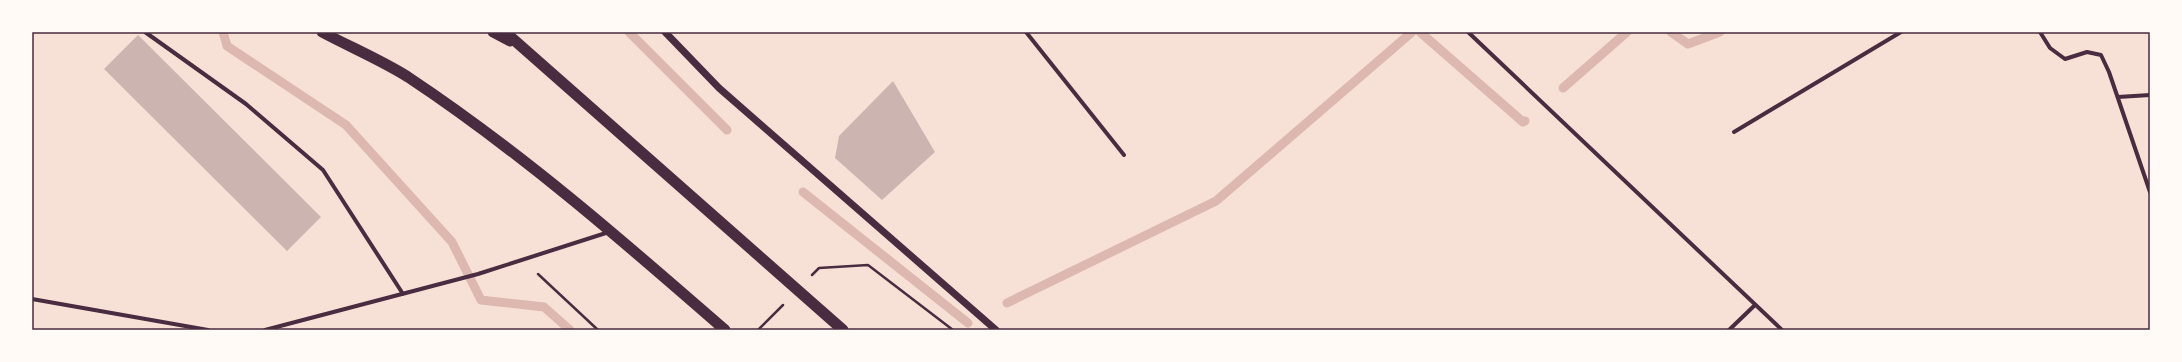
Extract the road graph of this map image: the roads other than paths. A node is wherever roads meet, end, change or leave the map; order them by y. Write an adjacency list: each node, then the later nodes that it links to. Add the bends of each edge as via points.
1 (145, 32): 17 (street, via 246,104 323,170)
2 (322, 32): 16 (highway, via 406,76 486,132)
3 (493, 32): 10 (highway)
4 (504, 32): 10 (highway)
5 (665, 32): 24 (street, via 719,88)
6 (1026, 32): 14 (street)
7 (1468, 32): 19 (street)
8 (1901, 32): 13 (street)
9 (2040, 32): 12 (street, via 2050,48 2065,59 2087,52 2101,55)
10 (520, 46): 23 (highway)
11 (2150, 95): 12 (street)
12 (2118, 98): 15 (street)
13 (1734, 132)
14 (1124, 155)
15 (2150, 192)
16 (612, 232): 17 (street, via 524,261); 22 (highway)
17 (403, 294): 21 (street)
18 (32, 298): 20 (street)
19 (1755, 305): 25 (street); 26 (street)
20 (208, 330)
21 (265, 330)
22 (725, 330)
23 (843, 330)
24 (996, 330)
25 (1729, 330)
26 (1782, 330)

